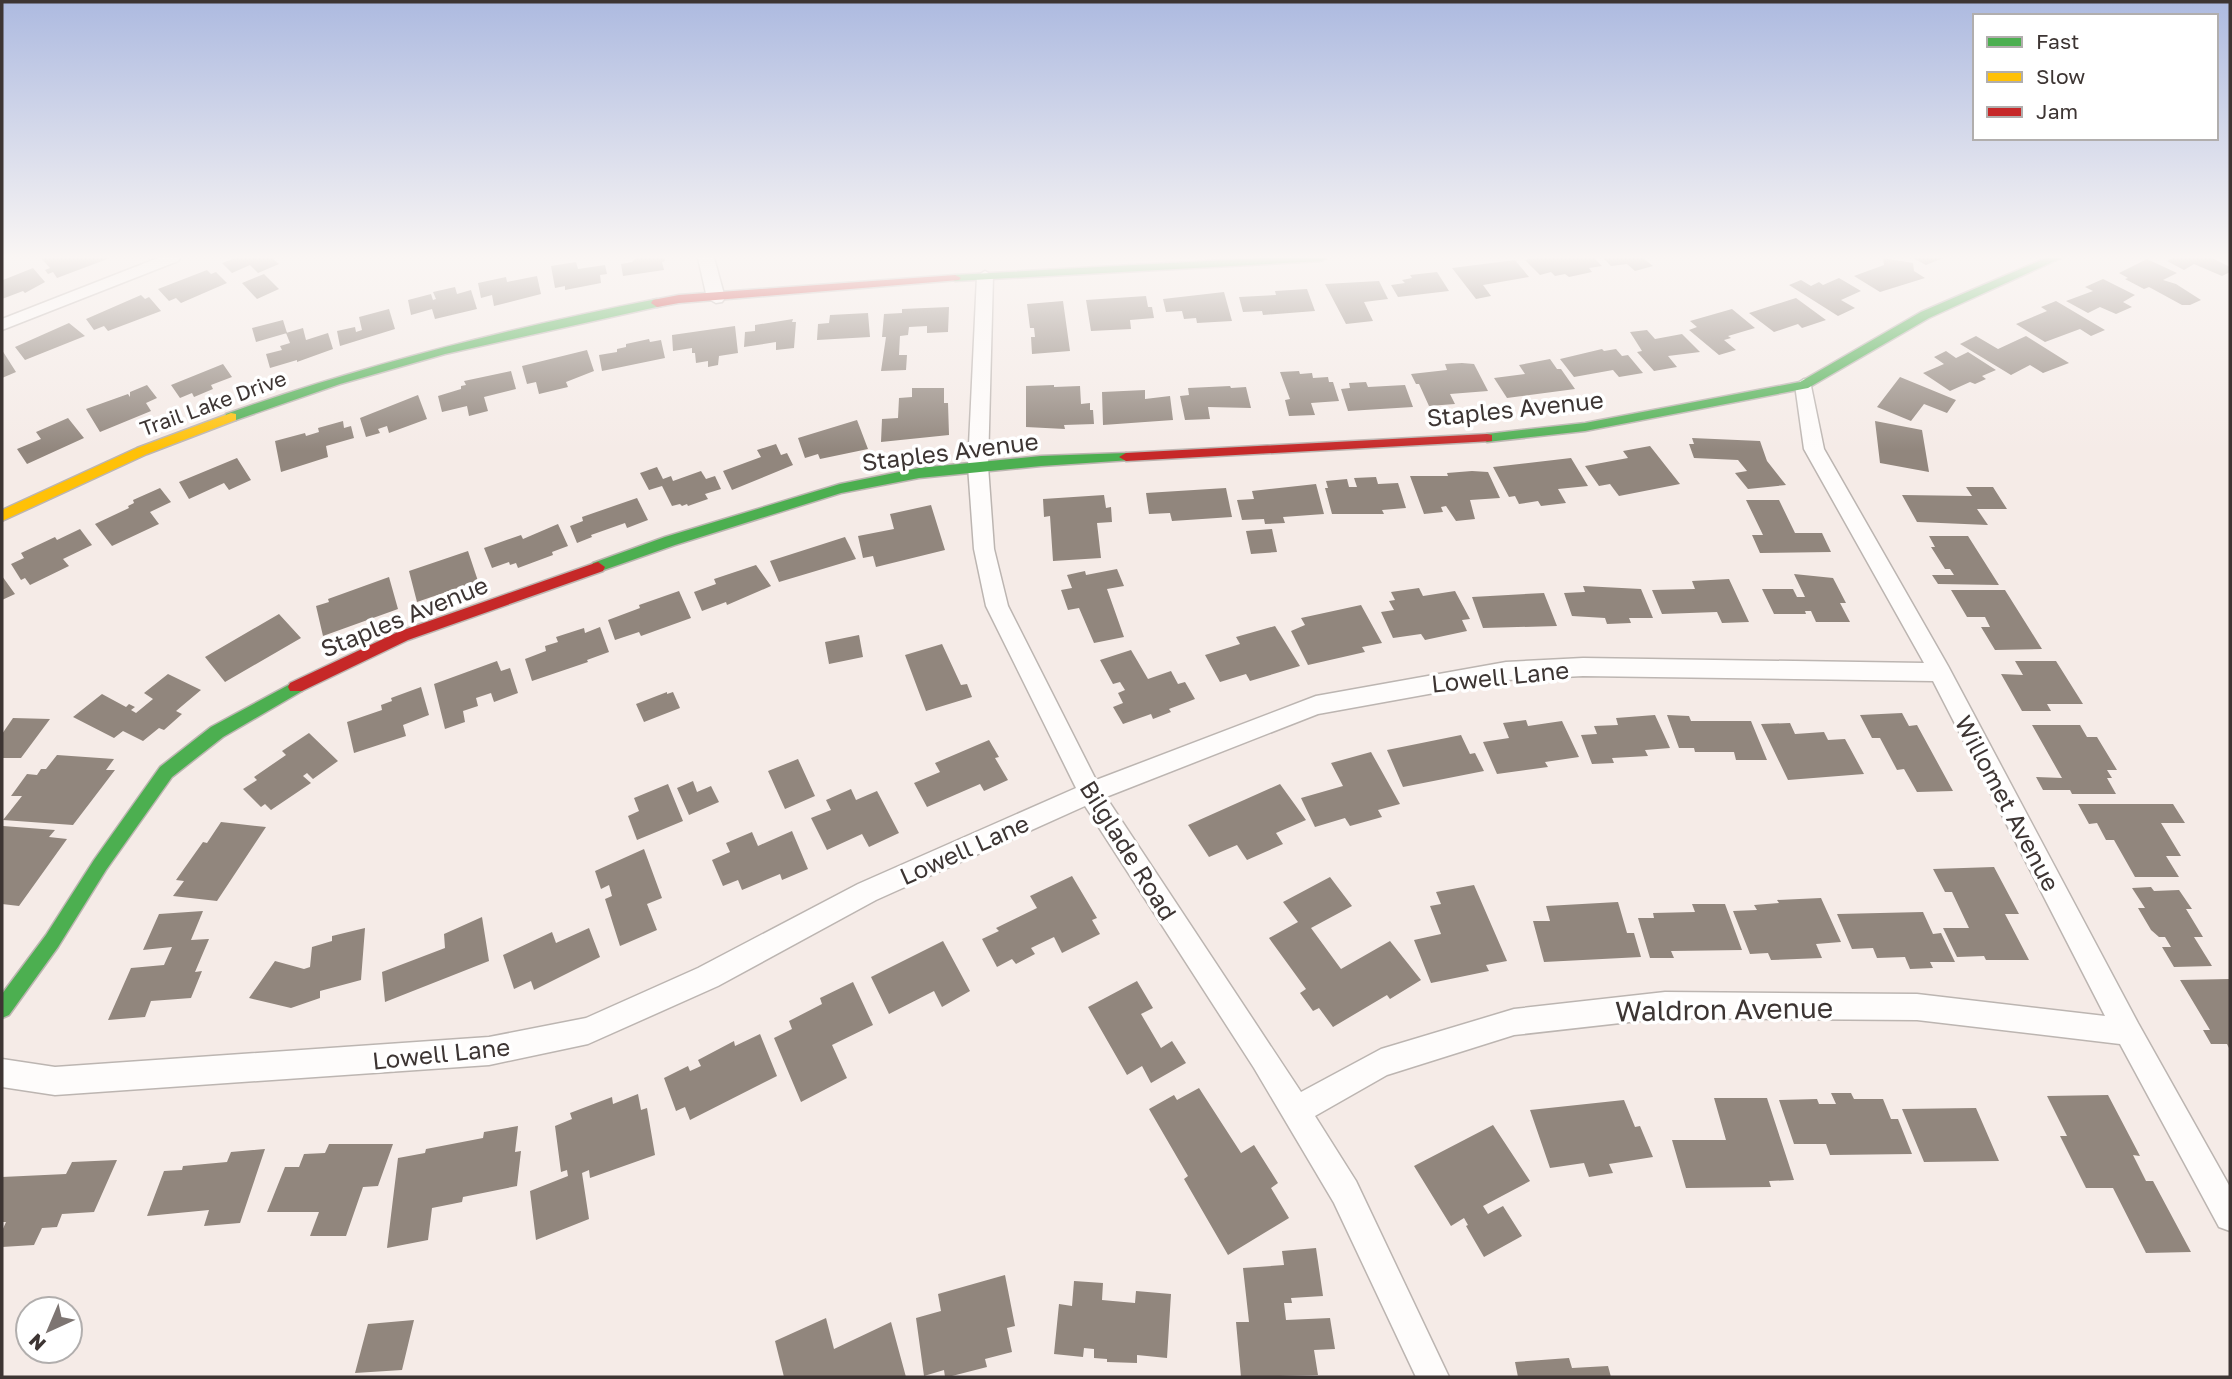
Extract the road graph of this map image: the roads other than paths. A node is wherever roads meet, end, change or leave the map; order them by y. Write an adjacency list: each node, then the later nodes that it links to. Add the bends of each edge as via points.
1 (566, 322): 6 (street, Trail Lake Drive, via 425,356 285,397 142,451)
2 (983, 322): 5 (street, Bilglade Road)
3 (1914, 322): 4 (street, Staples Avenue)
4 (1804, 385): 5 (street, Staples Avenue, via 1585,426 1478,439); 7 (street, Willomet Avenue, via 1814,449)
5 (978, 466): 8 (street, Bilglade Road, via 984,549 997,606); 9 (street, Staples Avenue, via 841,489 670,541 403,636 274,698 218,732 166,772)
6 (2, 516)
7 (1940, 672): 8 (street, Lowell Lane, via 1723,667 1506,671 1316,705); 10 (street, Willomet Avenue)
8 (1090, 793): 11 (street, Lowell Lane, via 867,892 708,977 588,1031 489,1051 381,1060 55,1081); 12 (street, Bilglade Road)
9 (2, 1009)
10 (2128, 1032): 12 (street, Waldron Avenue, via 1917,1007 1665,1005 1514,1022 1381,1063); 13 (street, Willomet Avenue)
11 (2, 1073)
12 (1296, 1111): 14 (street, Bilglade Road, via 1345,1192)
13 (2230, 1216)
14 (1433, 1377)

